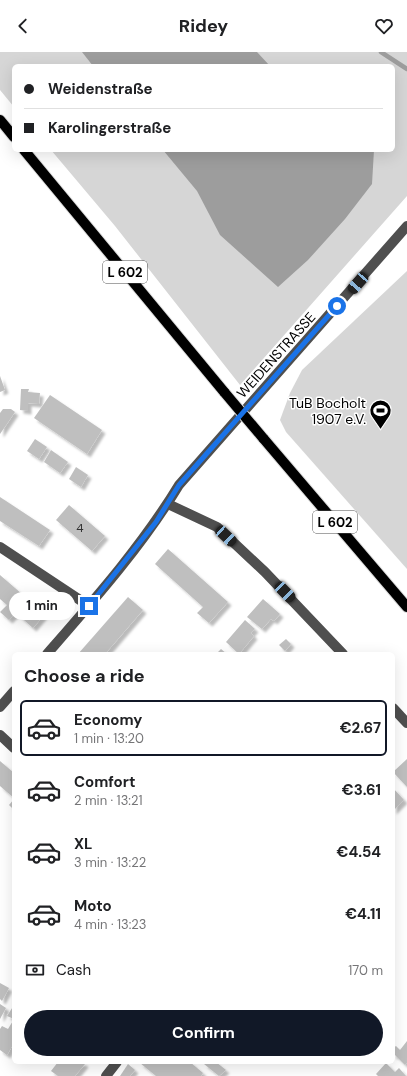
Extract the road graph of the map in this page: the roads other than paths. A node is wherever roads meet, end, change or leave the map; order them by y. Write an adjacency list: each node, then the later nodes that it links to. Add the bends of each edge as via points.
1 (0, 120): 2 (main road)
2 (12, 135)
3 (26, 152): 8 (main road, L 602, bridge, via 225,394)
4 (407, 226): 5 (street, WEIDENSTRASSE, via 179,485)
5 (168, 504): 7 (street, WEIDENSTRASSE); 10 (street, via 217,527 265,572)
6 (0, 547): 7 (street)
7 (89, 606): 9 (street, WEIDENSTRASSE)
8 (407, 606)
9 (49, 652)
10 (341, 652)
11 (12, 693): 12 (street)
12 (0, 708)
13 (395, 710): 14 (street)
14 (407, 723)
15 (0, 736): 16 (street)
16 (12, 746)
17 (115, 1064): 18 (street)
18 (106, 1076)

